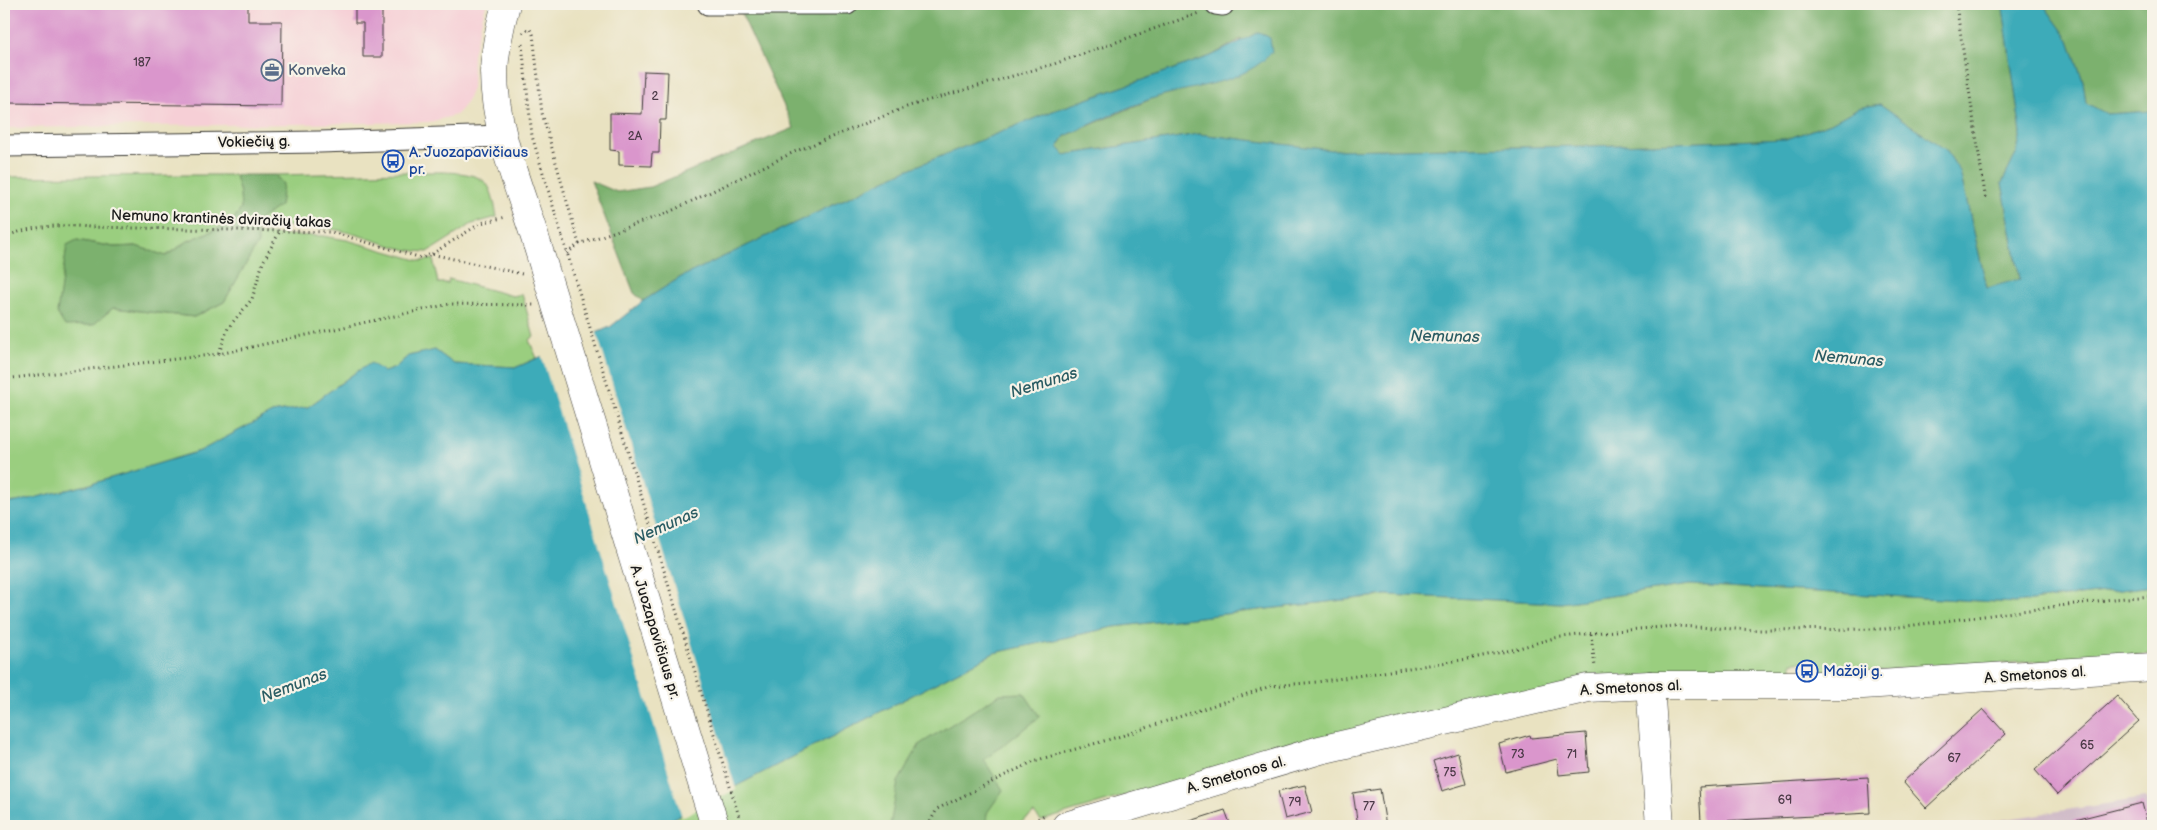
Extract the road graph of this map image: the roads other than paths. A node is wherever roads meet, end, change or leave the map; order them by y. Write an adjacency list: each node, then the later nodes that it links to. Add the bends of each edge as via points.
1 (506, 4): 4 (street, A. Juozapavičiaus pr., via 498,33 494,72)
2 (708, 4): 3 (street)
3 (848, 4)
4 (503, 136): 5 (street, Vokiečių g.); 8 (street, A. Juozapavičiaus pr., bridge, via 549,240)
5 (4, 146)
6 (2153, 667): 7 (street, A. Smetonos al., via 1864,685)
7 (1650, 684): 9 (street, A. Smetonos al., via 1588,688 1320,750); 10 (street)
8 (715, 826)
9 (1066, 826)
10 (1660, 826)

